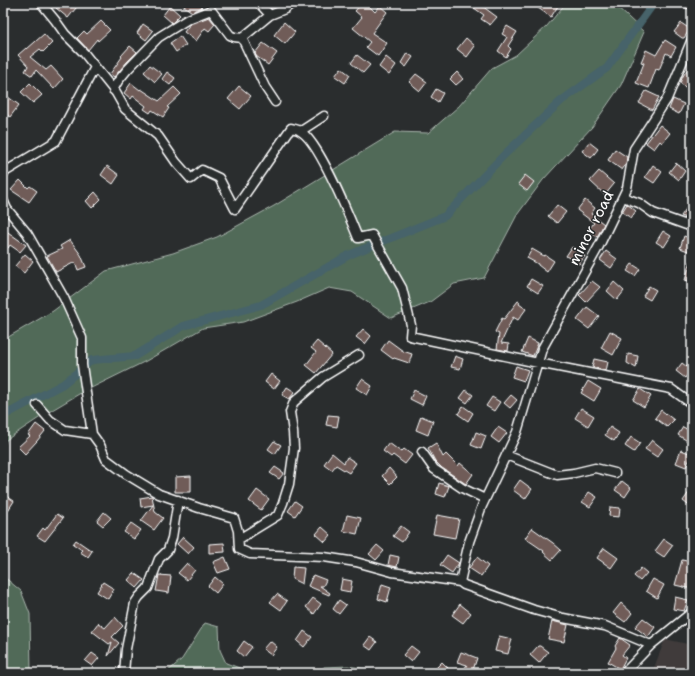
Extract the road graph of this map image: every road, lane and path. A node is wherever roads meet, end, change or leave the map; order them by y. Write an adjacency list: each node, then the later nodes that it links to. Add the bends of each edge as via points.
1 (40, 3): 11 (street)
2 (206, 3): 7 (street)
3 (259, 3): 8 (street)
4 (292, 3): 8 (street, via 285,10)
5 (686, 3): 6 (street)
6 (692, 5)
7 (211, 10): 9 (street, via 230,35); 12 (street, via 188,19 159,37 127,70)
8 (270, 15): 9 (street)
9 (242, 38): 13 (street)
10 (692, 39): 17 (street, minor road, via 667,99 634,149 627,188)
11 (95, 67): 12 (street); 16 (street, via 56,141)
12 (113, 90): 15 (street, via 125,109 158,136 191,179 202,170 219,178 235,209 291,128)
13 (274, 102)
14 (324, 116): 15 (street)
15 (301, 131): 21 (street, via 325,165 358,238 376,241 402,288 410,336)
16 (3, 173)
17 (623, 196): 19 (street, via 639,203 652,213); 21 (street, minor road, via 599,246 542,349)
18 (3, 200): 24 (street, via 7,209 27,233 82,338 82,368)
19 (692, 227)
20 (359, 355): 30 (street, via 323,378 294,402 290,412 294,448 283,503 278,515)
21 (538, 363): 22 (street, via 671,389); 26 (street, minor road, via 517,432)
22 (692, 404)
23 (37, 405): 24 (street, via 50,420 66,430)
24 (92, 434): 29 (street, via 111,463 160,494)
25 (422, 452): 28 (street, via 434,469 462,488)
26 (506, 455): 27 (street, via 557,475 574,474 595,468); 28 (street, minor road)
27 (615, 473)
28 (485, 499): 31 (street, minor road, via 469,542)
29 (178, 500): 30 (street, via 234,518); 34 (street, via 168,550 158,559 148,588 135,604)
30 (238, 539): 31 (street, via 239,549 250,554 324,556 392,572)
31 (460, 582): 33 (street, via 534,610 605,626)
32 (692, 612): 33 (street)
33 (651, 645): 35 (street)
34 (124, 673)
35 (624, 673)

